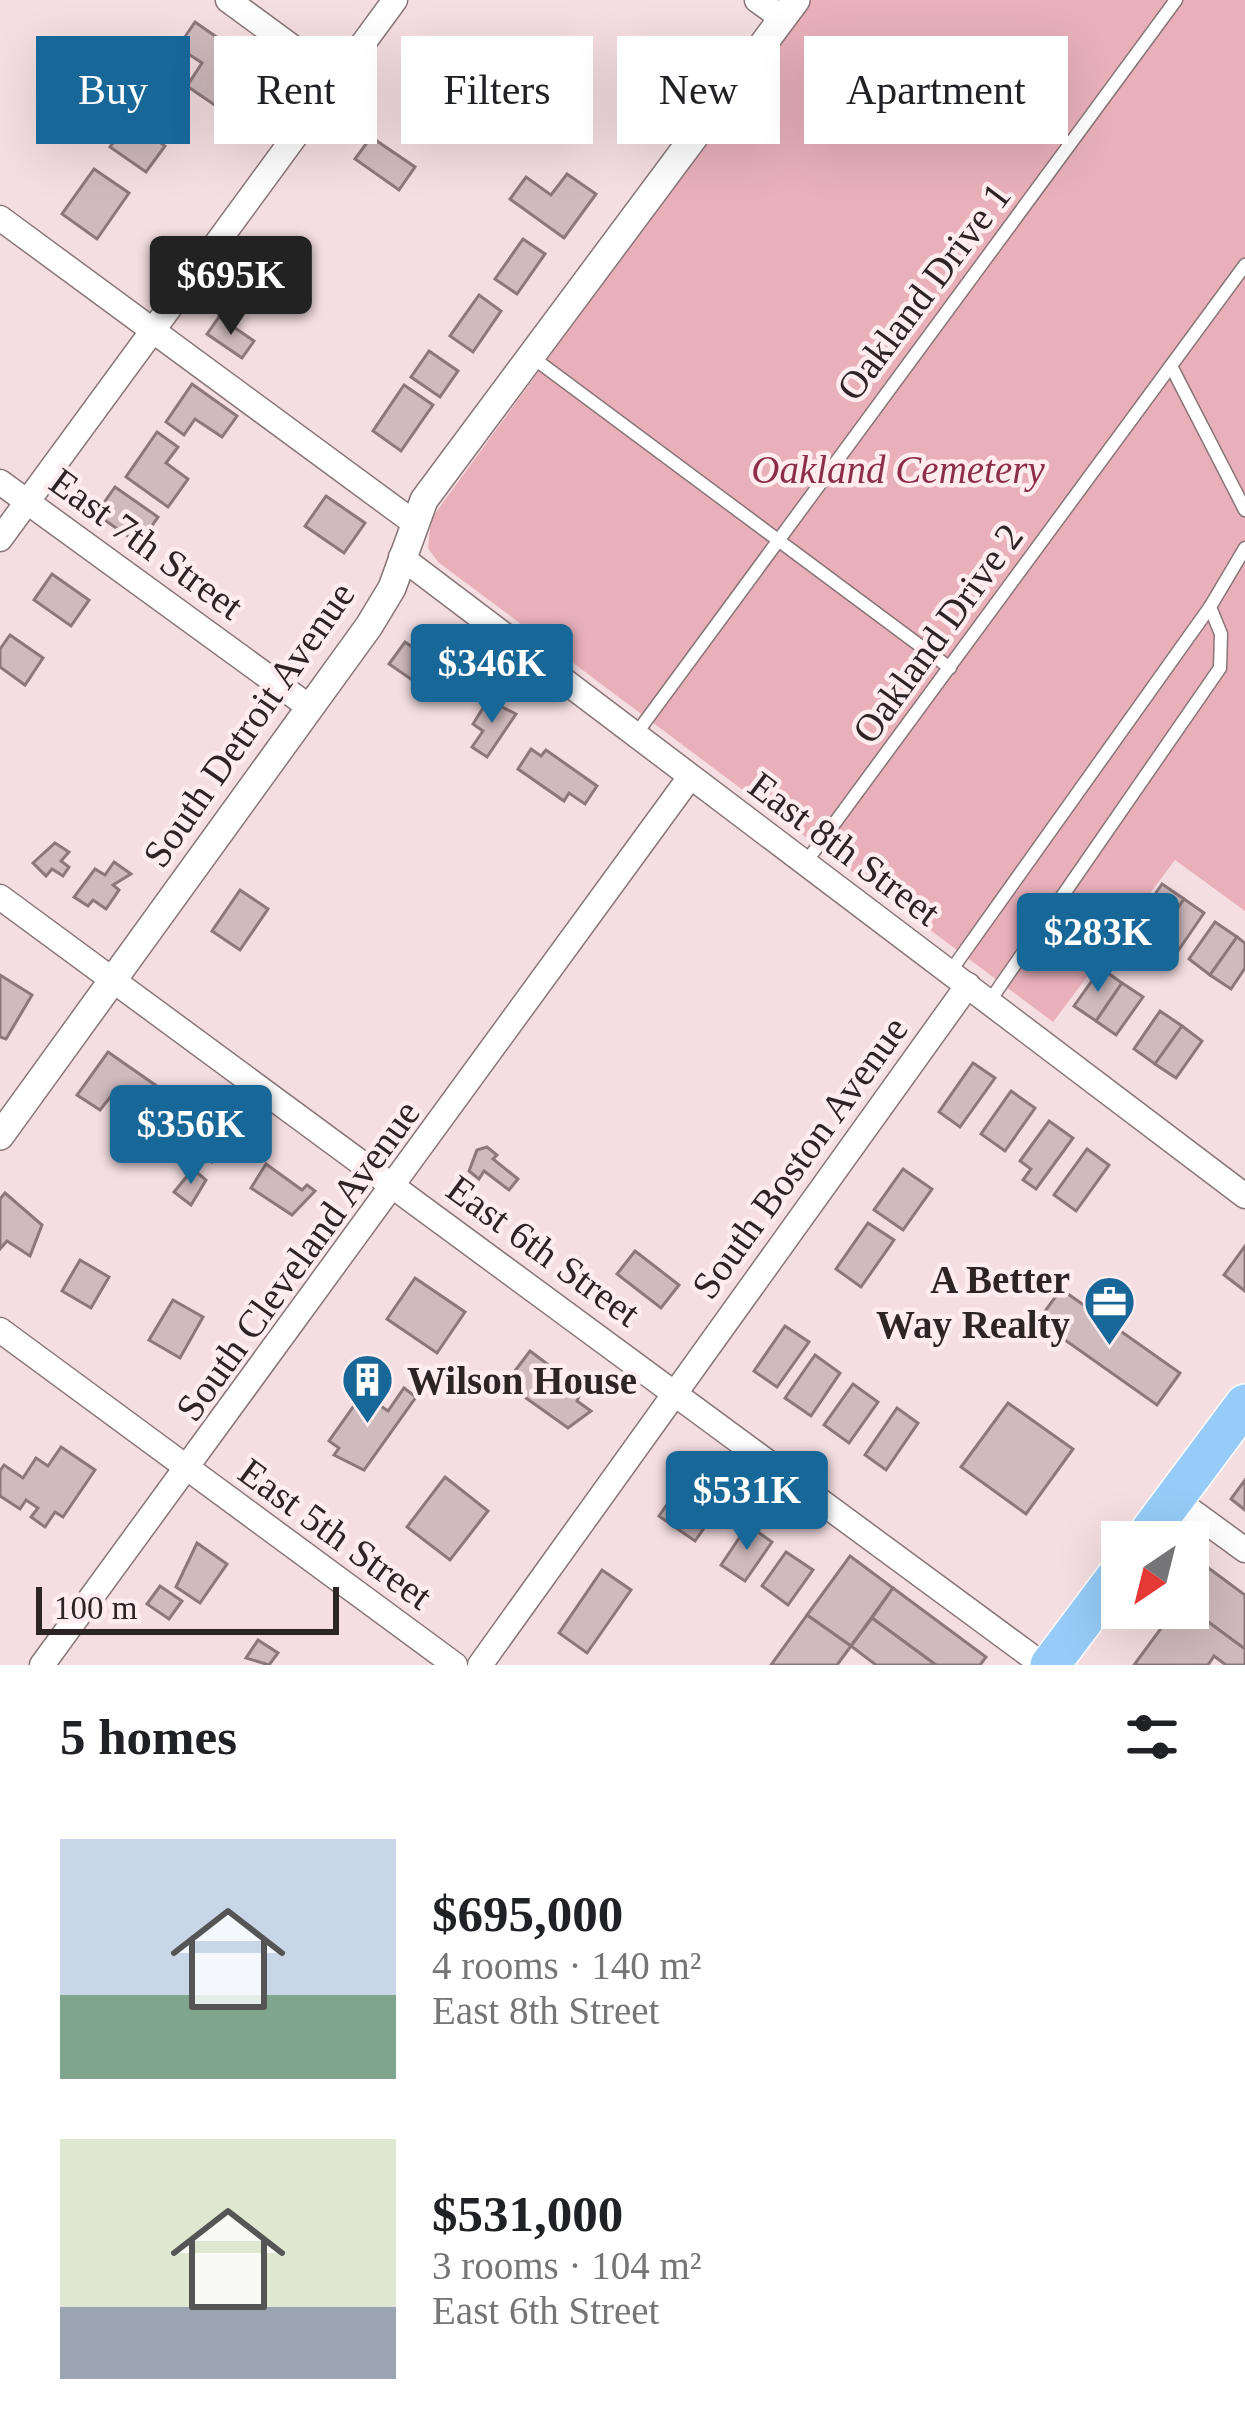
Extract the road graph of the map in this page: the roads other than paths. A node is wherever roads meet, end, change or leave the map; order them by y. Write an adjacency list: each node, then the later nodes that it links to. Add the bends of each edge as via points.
1 (228, 0): 6 (street)
2 (394, 0): 7 (street)
3 (757, 0): 5 (street)
4 (1176, 0): 20 (lane, Oakland Drive 1)
5 (789, 9): 12 (street, South Detroit Avenue)
6 (277, 36)
7 (368, 36)
8 (291, 144): 11 (street)
9 (0, 218): 11 (street)
10 (1245, 265): 13 (lane, Oakland Drive 2)
11 (156, 331): 16 (street); 18 (street)
12 (530, 356): 18 (street, South Detroit Avenue); 20 (lane)
13 (1171, 366): 15 (lane); 24 (lane, Oakland Drive 2)
14 (0, 482): 16 (street, East 7th Street)
15 (1245, 500): 17 (lane)
16 (28, 501): 19 (street); 25 (street, East 7th Street)
17 (1245, 510)
18 (413, 522): 22 (street, South Detroit Avenue)
19 (0, 539)
20 (776, 539): 24 (lane); 26 (lane, Oakland Drive 1)
21 (1245, 548): 23 (lane)
22 (401, 557): 25 (street, South Detroit Avenue, via 370,626); 26 (street, East 8th Street)
23 (1210, 607): 31 (lane); 32 (lane, via 1221,634 1220,668)
24 (950, 668): 28 (lane, Oakland Drive 2)
25 (308, 706): 30 (street, South Detroit Avenue)
26 (635, 735): 27 (street, East 8th Street)
27 (690, 777): 28 (street, East 8th Street); 34 (street, South Cleveland Avenue)
28 (805, 863): 31 (street, East 8th Street)
29 (0, 897): 30 (street, East 6th Street)
30 (115, 978): 33 (street, South Detroit Avenue); 34 (street, East 6th Street)
31 (959, 978): 32 (street, East 8th Street); 37 (street, South Boston Avenue)
32 (989, 1002): 35 (street, East 8th Street)
33 (0, 1136)
34 (396, 1186): 37 (street, East 6th Street); 39 (street, South Cleveland Avenue)
35 (1245, 1196)
36 (0, 1330): 39 (street, East 5th Street)
37 (675, 1390): 46 (street, South Boston Avenue); 47 (street, East 6th Street)
38 (1245, 1404): 40 (highway)
39 (189, 1469): 44 (street, South Cleveland Avenue); 45 (street, East 5th Street)
40 (1175, 1498): 41 (highway); 42 (street)
41 (1158, 1521)
42 (1245, 1550)
43 (1101, 1596): 47 (highway)
44 (42, 1665)
45 (455, 1665)
46 (480, 1665)
47 (1047, 1665)

